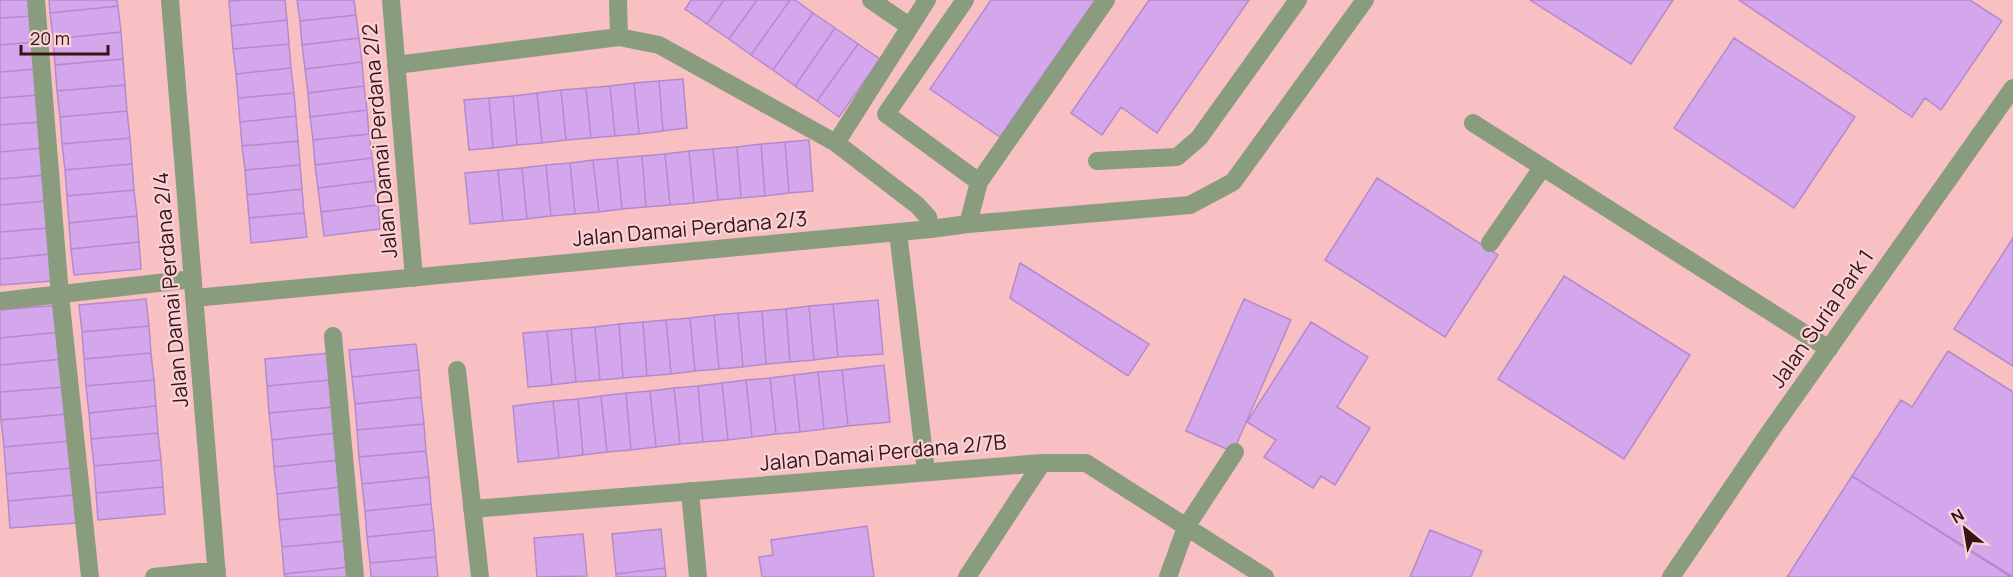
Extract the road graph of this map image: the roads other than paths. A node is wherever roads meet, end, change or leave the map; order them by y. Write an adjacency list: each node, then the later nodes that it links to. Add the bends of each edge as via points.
1 (36, 0): 26 (street)
2 (170, 0): 25 (street, Jalan Damai Perdana 2/4)
3 (391, 0): 13 (street, Jalan Damai Perdana 2/2)
4 (618, 0): 12 (street)
5 (871, 0): 11 (street)
6 (927, 0): 11 (street)
7 (965, 0): 19 (street, via 886,114)
8 (1106, 0): 19 (street)
9 (1298, 0): 17 (street, via 1200,138 1177,158)
10 (1365, 0): 20 (street, Jalan Damai Perdana 2/3, via 1233,182 1190,205)
11 (909, 26): 16 (street)
12 (619, 37): 13 (street); 16 (street, via 659,45)
13 (396, 65): 24 (street, Jalan Damai Perdana 2/2)
14 (2013, 88): 30 (street, Jalan Suria Park 1)
15 (1473, 123): 18 (street)
16 (836, 143): 21 (street, via 916,205 928,217)
17 (1096, 161)
18 (1542, 168): 23 (street); 30 (street)
19 (979, 182): 20 (street)
20 (968, 224): 21 (street, Jalan Damai Perdana 2/3)
21 (931, 229): 22 (street, Jalan Damai Perdana 2/3)
22 (898, 232): 24 (street, Jalan Damai Perdana 2/3); 34 (street)
23 (1490, 243)
24 (414, 278): 27 (street, Jalan Damai Perdana 2/3)
25 (193, 279): 26 (street); 27 (street, Jalan Damai Perdana 2/4)
26 (60, 295): 28 (street); 39 (street)
27 (194, 298): 38 (street, Jalan Damai Perdana 2/4)
28 (0, 301)
29 (333, 336): 41 (street)
30 (1828, 349): 47 (street, Jalan Suria Park 1)
31 (457, 370): 36 (street)
32 (1235, 452): 37 (street)
33 (1042, 463): 34 (street, Jalan Damai Perdana 2/7B); 37 (street, Jalan Damai Perdana 2/7B, via 1086,463); 44 (street)
34 (926, 472): 35 (street, Jalan Damai Perdana 2/7B)
35 (690, 491): 36 (street, Jalan Damai Perdana 2/7B); 43 (street)
36 (472, 509): 42 (street)
37 (1186, 527): 45 (street); 46 (street, Jalan Damai Perdana 2/7B)
38 (217, 573): 40 (street)
39 (90, 577)
40 (154, 577)
41 (355, 577)
42 (480, 577)
43 (698, 577)
44 (967, 577)
45 (1168, 577)
46 (1265, 577)
47 (1671, 577)

